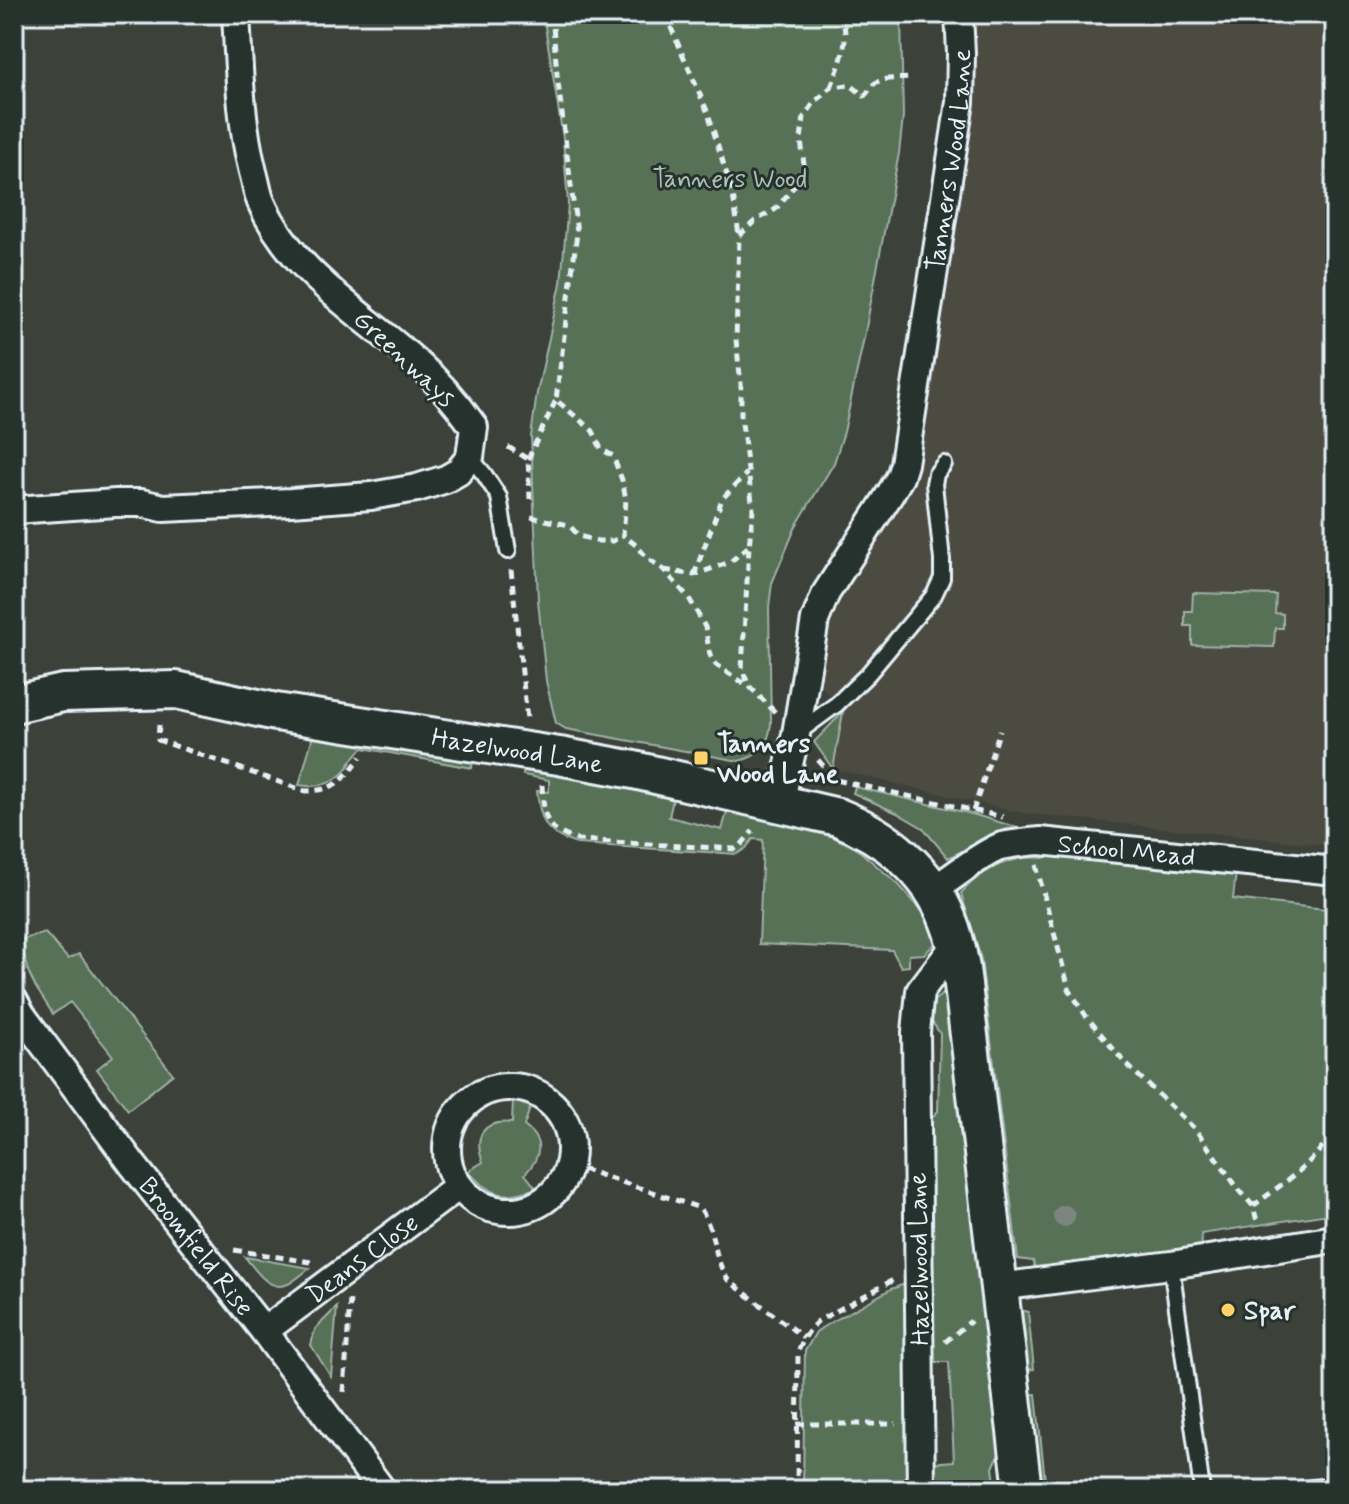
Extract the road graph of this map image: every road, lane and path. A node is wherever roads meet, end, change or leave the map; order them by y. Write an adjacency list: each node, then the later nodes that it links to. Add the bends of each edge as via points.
1 (236, 14): 11 (street, Greenways, via 248,153 261,201 304,267 455,400 474,427)
2 (552, 14): 9 (path, via 577,233)
3 (665, 14): 8 (path, via 708,113 733,195)
4 (840, 14): 7 (path, via 845,23 843,58)
5 (959, 14): 26 (street, Tanners Wood Lane, via 960,102 904,464 826,593)
6 (909, 78): 7 (path, via 877,81 864,96 851,85)
7 (831, 87): 8 (path, via 804,117 804,165 795,185 776,209)
8 (739, 236): 14 (path, via 736,340)
9 (556, 400): 12 (path); 18 (path, via 613,456 626,500)
10 (508, 447): 12 (path)
11 (470, 457): 16 (street, via 446,479 371,496); 20 (lane, via 499,497)
12 (528, 459): 15 (path)
13 (944, 464): 26 (lane, via 934,484 942,578 934,595 837,704)
14 (747, 473): 19 (path, via 753,510); 22 (path, via 722,499)
15 (530, 499)
16 (14, 510)
17 (531, 517): 18 (path, via 569,525 579,536 598,541)
18 (623, 535): 21 (path)
19 (749, 546): 22 (path, via 730,562); 23 (path, via 742,669)
20 (509, 556): 28 (path)
21 (663, 569): 22 (path); 23 (path, via 689,598 705,627 716,665)
22 (694, 575)
23 (749, 686): 26 (path)
24 (14, 704): 32 (street, Hazelwood Lane, via 63,693 176,690 276,712 634,770)
25 (159, 725): 30 (path, via 158,740 305,791 334,787)
26 (788, 725): 32 (street, Tanners Wood Lane)
27 (1000, 730): 33 (path)
28 (528, 732)
29 (815, 755): 33 (path, via 836,780)
30 (361, 757)
31 (542, 784): 35 (path, via 544,812 553,829 578,840 735,849)
32 (780, 803): 38 (street, Hazelwood Lane, via 862,827 905,858)
33 (973, 811): 34 (path)
34 (1004, 817)
35 (753, 831)
36 (1026, 842): 37 (street, School Mead); 38 (street, School Mead, via 999,847); 44 (path, via 1069,989 1125,1063 1195,1129)
37 (1335, 871)
38 (933, 891): 39 (street, Hazelwood Lane)
39 (956, 944): 51 (street, Hazelwood Lane); 56 (street, Hazelwood Lane, via 920,991 916,1032)
40 (14, 1001): 54 (street, Broomfield Rise, via 133,1165)
41 (1335, 1125): 44 (path, via 1311,1161)
42 (582, 1169): 55 (path, via 700,1208 728,1280)
43 (459, 1186): 43 (street, via 495,1210 530,1208 549,1197 567,1172 572,1152 558,1111 527,1089 505,1087 473,1099 459,1112 447,1149); 54 (street, Deans Close)
44 (1253, 1206): 47 (path)
45 (1335, 1239): 47 (street)
46 (221, 1247): 48 (path)
47 (1262, 1250): 49 (street)
48 (312, 1263)
49 (1171, 1265): 51 (street); 65 (lane)
50 (899, 1276): 55 (path, via 818,1321)
51 (999, 1287): 64 (street, Hazelwood Lane)
52 (350, 1290): 57 (path)
53 (976, 1317): 56 (path)
54 (264, 1331): 61 (street, Broomfield Rise)
55 (804, 1338): 58 (path, via 798,1351)
56 (920, 1363): 63 (street, Hazelwood Lane)
57 (343, 1407)
58 (797, 1424): 59 (path); 62 (path)
59 (899, 1424)
60 (1335, 1485): 66 (lane)
61 (382, 1490)
62 (797, 1490)
63 (921, 1490)
64 (1023, 1490)
65 (1202, 1490)
66 (1300, 1490)

